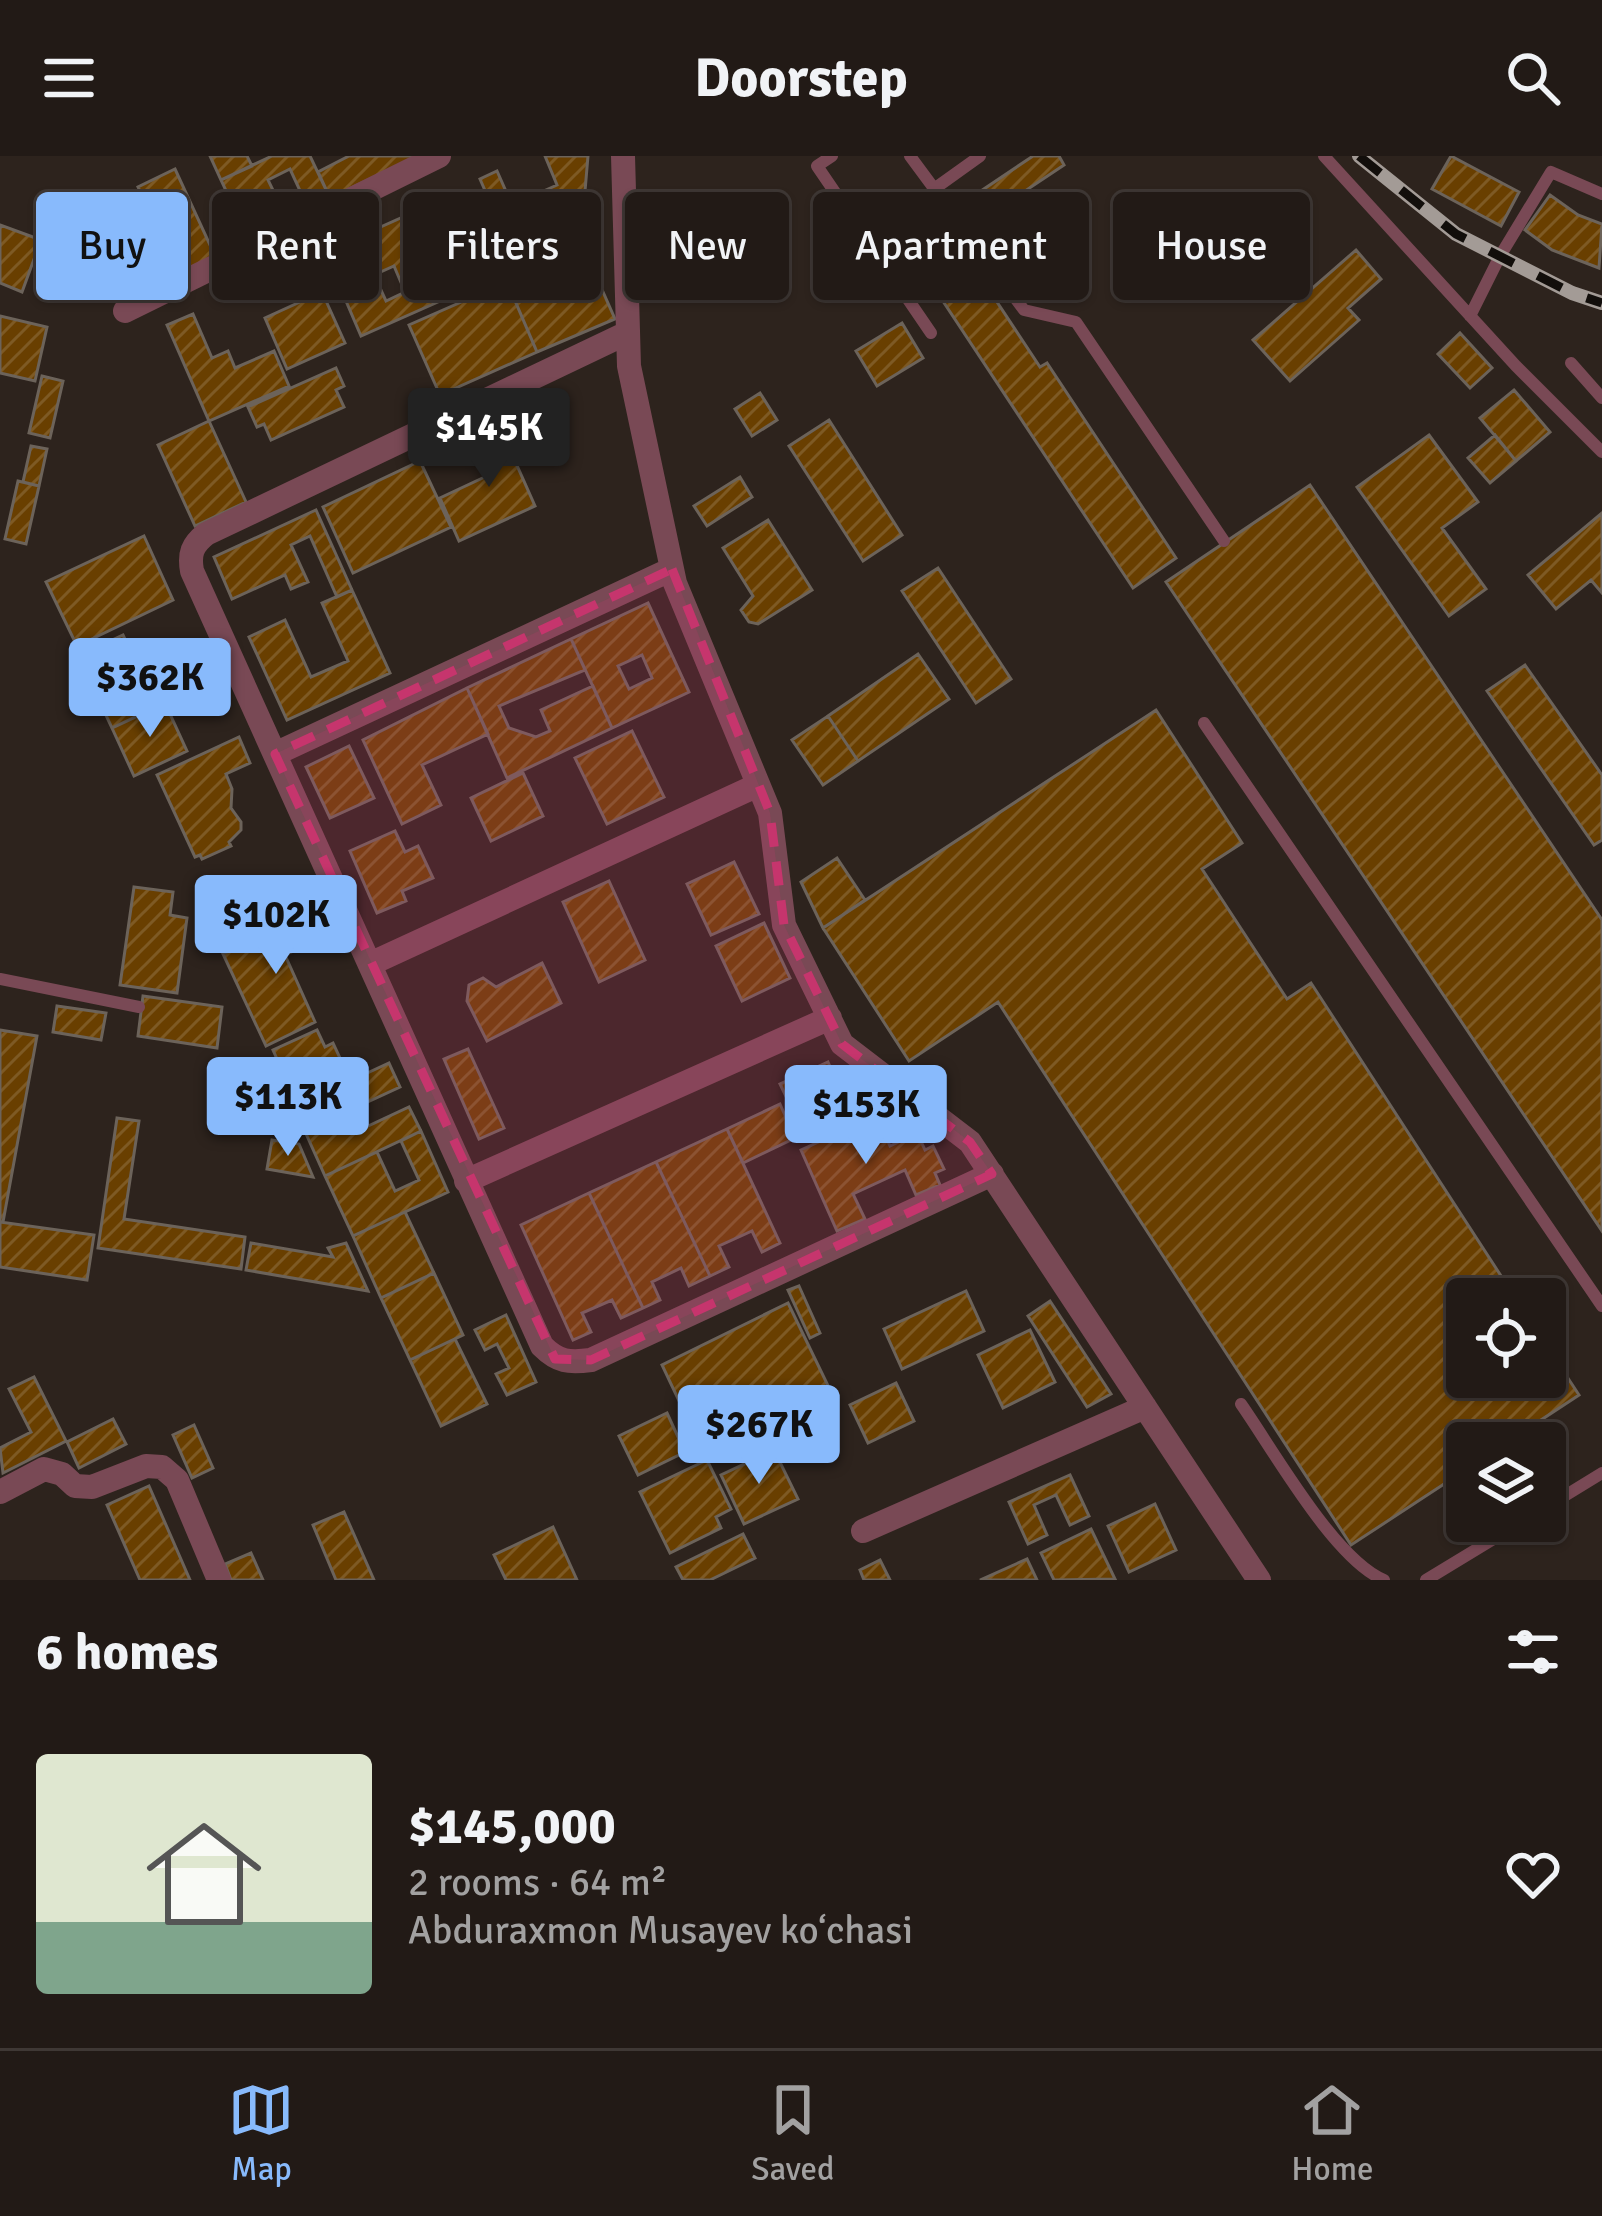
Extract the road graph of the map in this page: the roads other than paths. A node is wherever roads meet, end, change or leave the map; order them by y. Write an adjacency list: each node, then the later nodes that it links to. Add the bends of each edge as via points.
1 (439, 156): 9 (street)
2 (623, 156): 11 (street)
3 (832, 156): 12 (lane, via 817,166)
4 (910, 156): 7 (lane)
5 (980, 156): 7 (lane)
6 (1324, 156): 10 (lane)
7 (934, 188): 16 (lane, via 1024,310 1076,322)
8 (1602, 194): 10 (lane, via 1551,172)
9 (125, 311)
10 (1471, 316): 15 (lane)
11 (627, 333): 17 (street); 19 (street, via 195,543 192,571)
12 (931, 333)
13 (1570, 363): 14 (lane)
14 (1602, 398)
15 (1602, 452)
16 (1224, 541)
17 (673, 569): 19 (street); 20 (street)
18 (1204, 724): 27 (lane)
19 (275, 754): 21 (street)
20 (758, 785): 21 (street); 24 (street, via 770,813 784,925)
21 (370, 964): 26 (street)
22 (0, 979): 23 (lane)
23 (139, 1006)
24 (830, 1018): 25 (street, via 842,1044 970,1142); 26 (street)
25 (992, 1174): 26 (street, via 570,1363 542,1346); 29 (street)
26 (466, 1181)
27 (1602, 1306)
28 (1241, 1404): 37 (lane, via 1343,1550)
29 (1145, 1407): 33 (street); 36 (street)
30 (1602, 1473): 32 (lane)
31 (0, 1492): 35 (street, via 44,1469 92,1487 146,1466 162,1468 177,1480)
32 (1566, 1495)
33 (862, 1532)
34 (1488, 1542): 38 (lane)
35 (219, 1580)
36 (1259, 1580)
37 (1384, 1580)
38 (1426, 1580)

